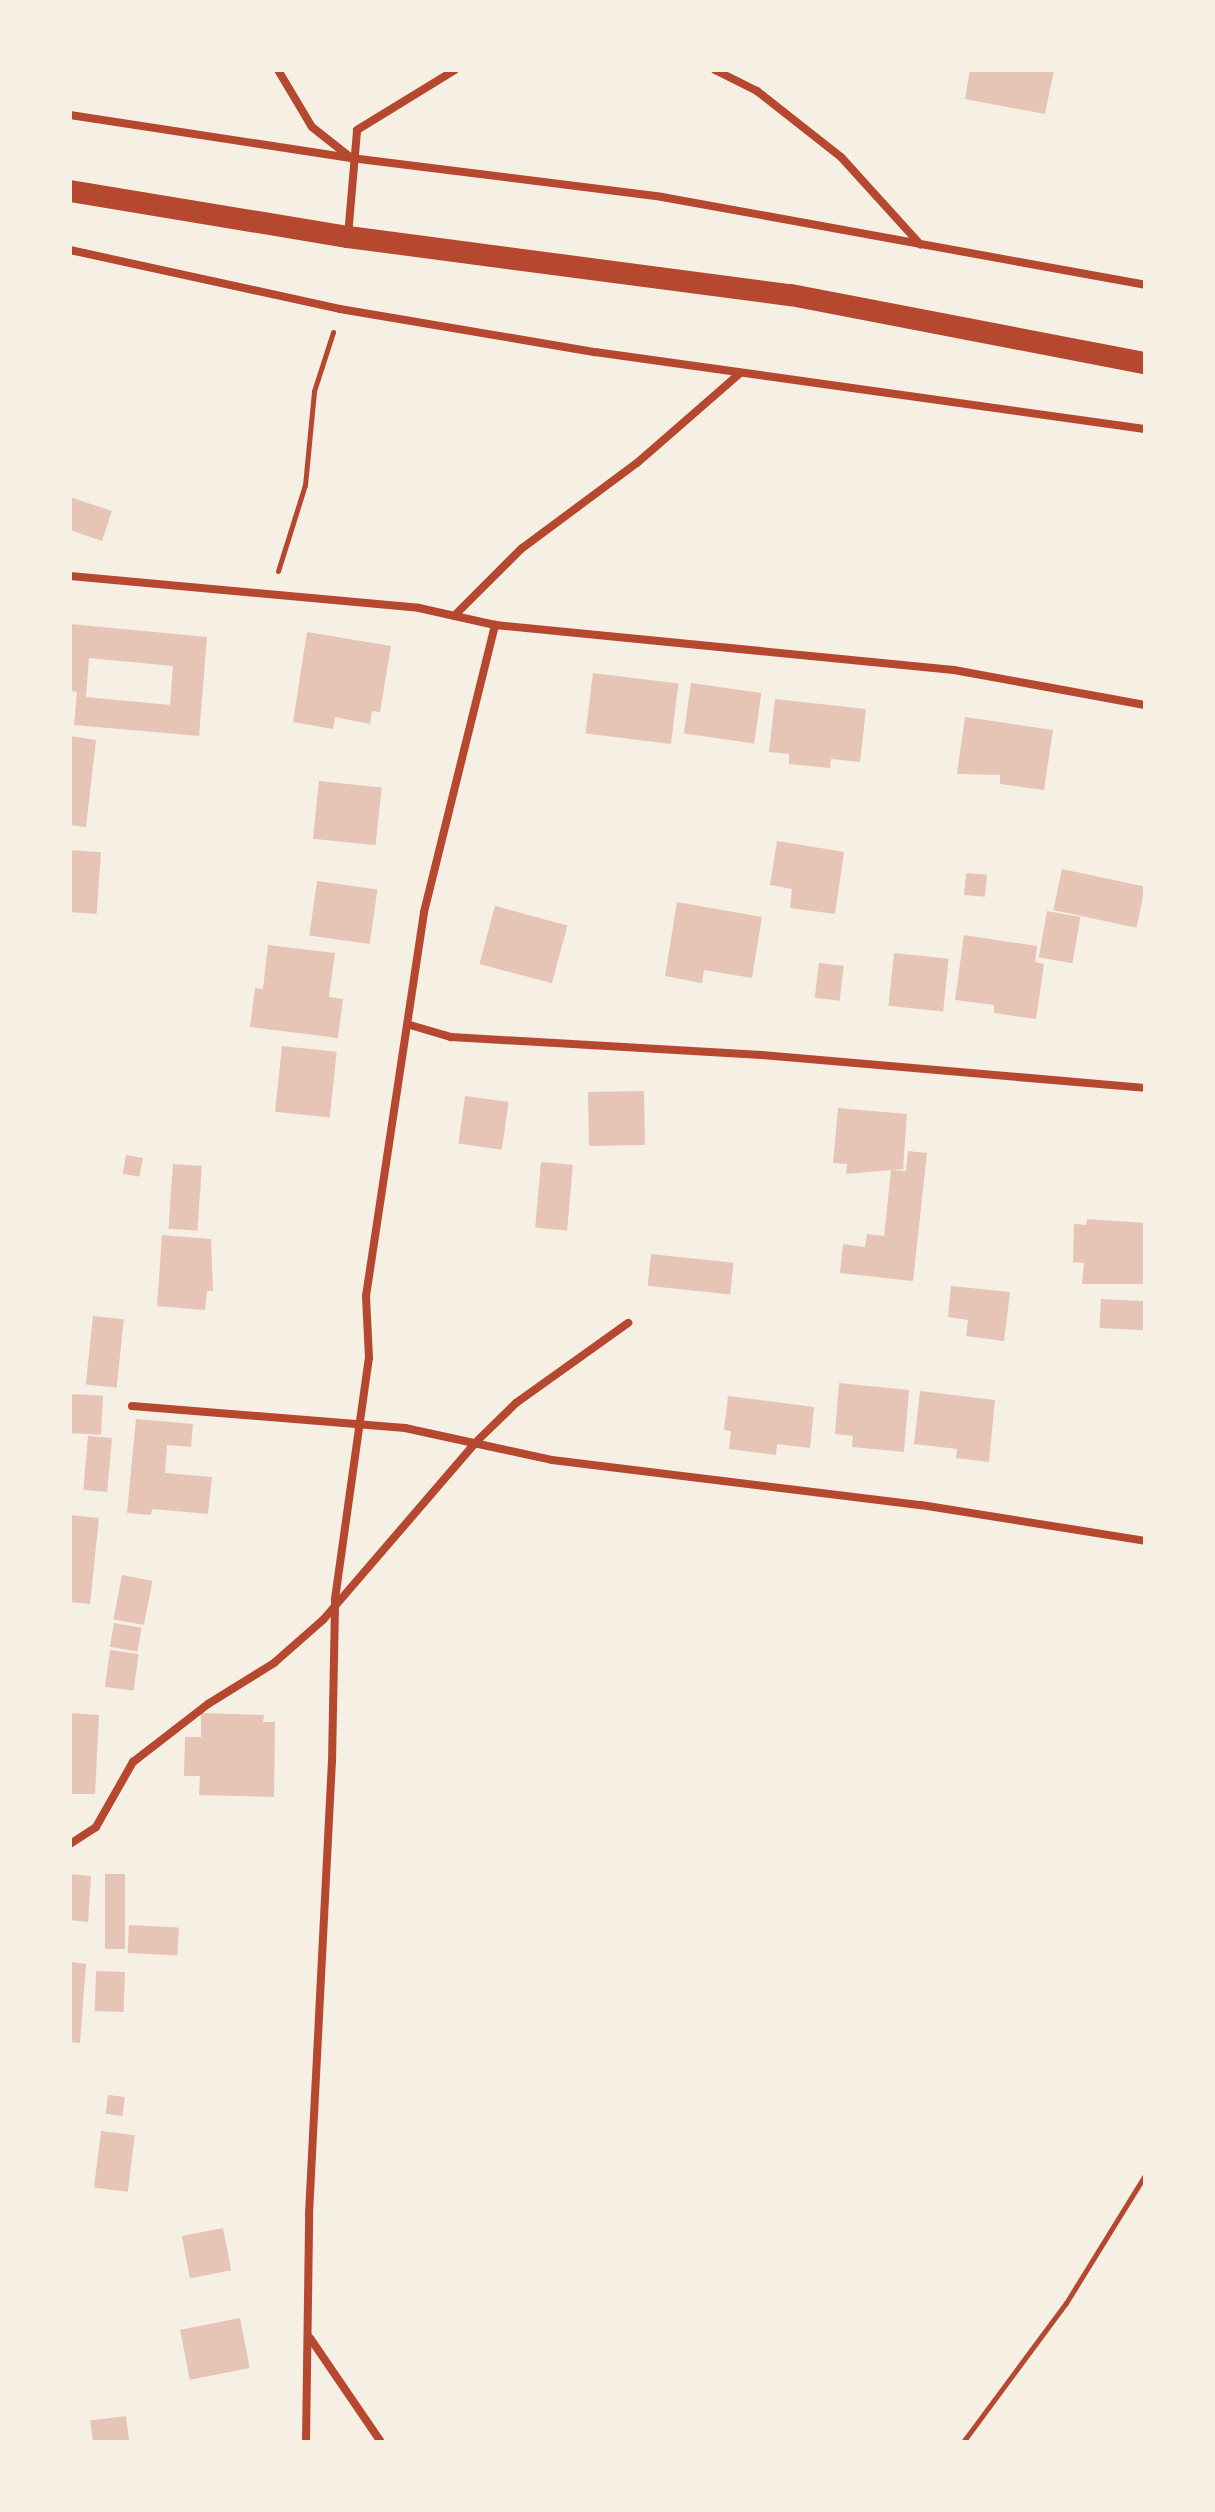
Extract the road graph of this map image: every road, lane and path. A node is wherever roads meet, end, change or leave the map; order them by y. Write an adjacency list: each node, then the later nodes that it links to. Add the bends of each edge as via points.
1 (278, 70): 5 (street, via 312,127)
2 (455, 70): 5 (street, via 429,81 357,130)
3 (715, 70): 8 (street, via 757,91 841,157)
4 (70, 115): 5 (street)
5 (351, 158): 7 (street); 8 (street, via 662,197)
6 (70, 191): 7 (highway)
7 (348, 237): 12 (highway, via 791,295)
8 (920, 244): 10 (street)
9 (70, 250): 11 (street)
10 (1145, 285)
11 (340, 309): 13 (street); 16 (path, via 314,391 305,485)
12 (1145, 363)
13 (740, 373): 14 (street); 17 (street, via 637,463 521,549)
14 (1145, 429)
15 (70, 576): 16 (street)
16 (270, 597): 17 (street, via 419,608)
17 (454, 616): 18 (street)
18 (495, 625): 19 (street, via 954,670); 20 (street, via 424,912)
19 (1145, 705)
20 (410, 1025): 21 (street, via 451,1037 761,1055); 24 (street, via 382,1168 366,1296 369,1358)
21 (1145, 1088)
22 (628, 1323): 25 (street, via 516,1403)
23 (132, 1406): 24 (street)
24 (361, 1425): 25 (street); 27 (street)
25 (475, 1443): 26 (street, via 552,1460 921,1505); 27 (street)
26 (1145, 1541)
27 (335, 1599): 28 (street, via 323,1620 283,1656 133,1762 96,1827); 30 (street, via 309,2214)
28 (70, 1844)
29 (1145, 2175): 33 (path, via 1066,2303)
30 (310, 2338): 31 (street); 32 (street)
31 (306, 2442)
32 (381, 2442)
33 (963, 2442)

